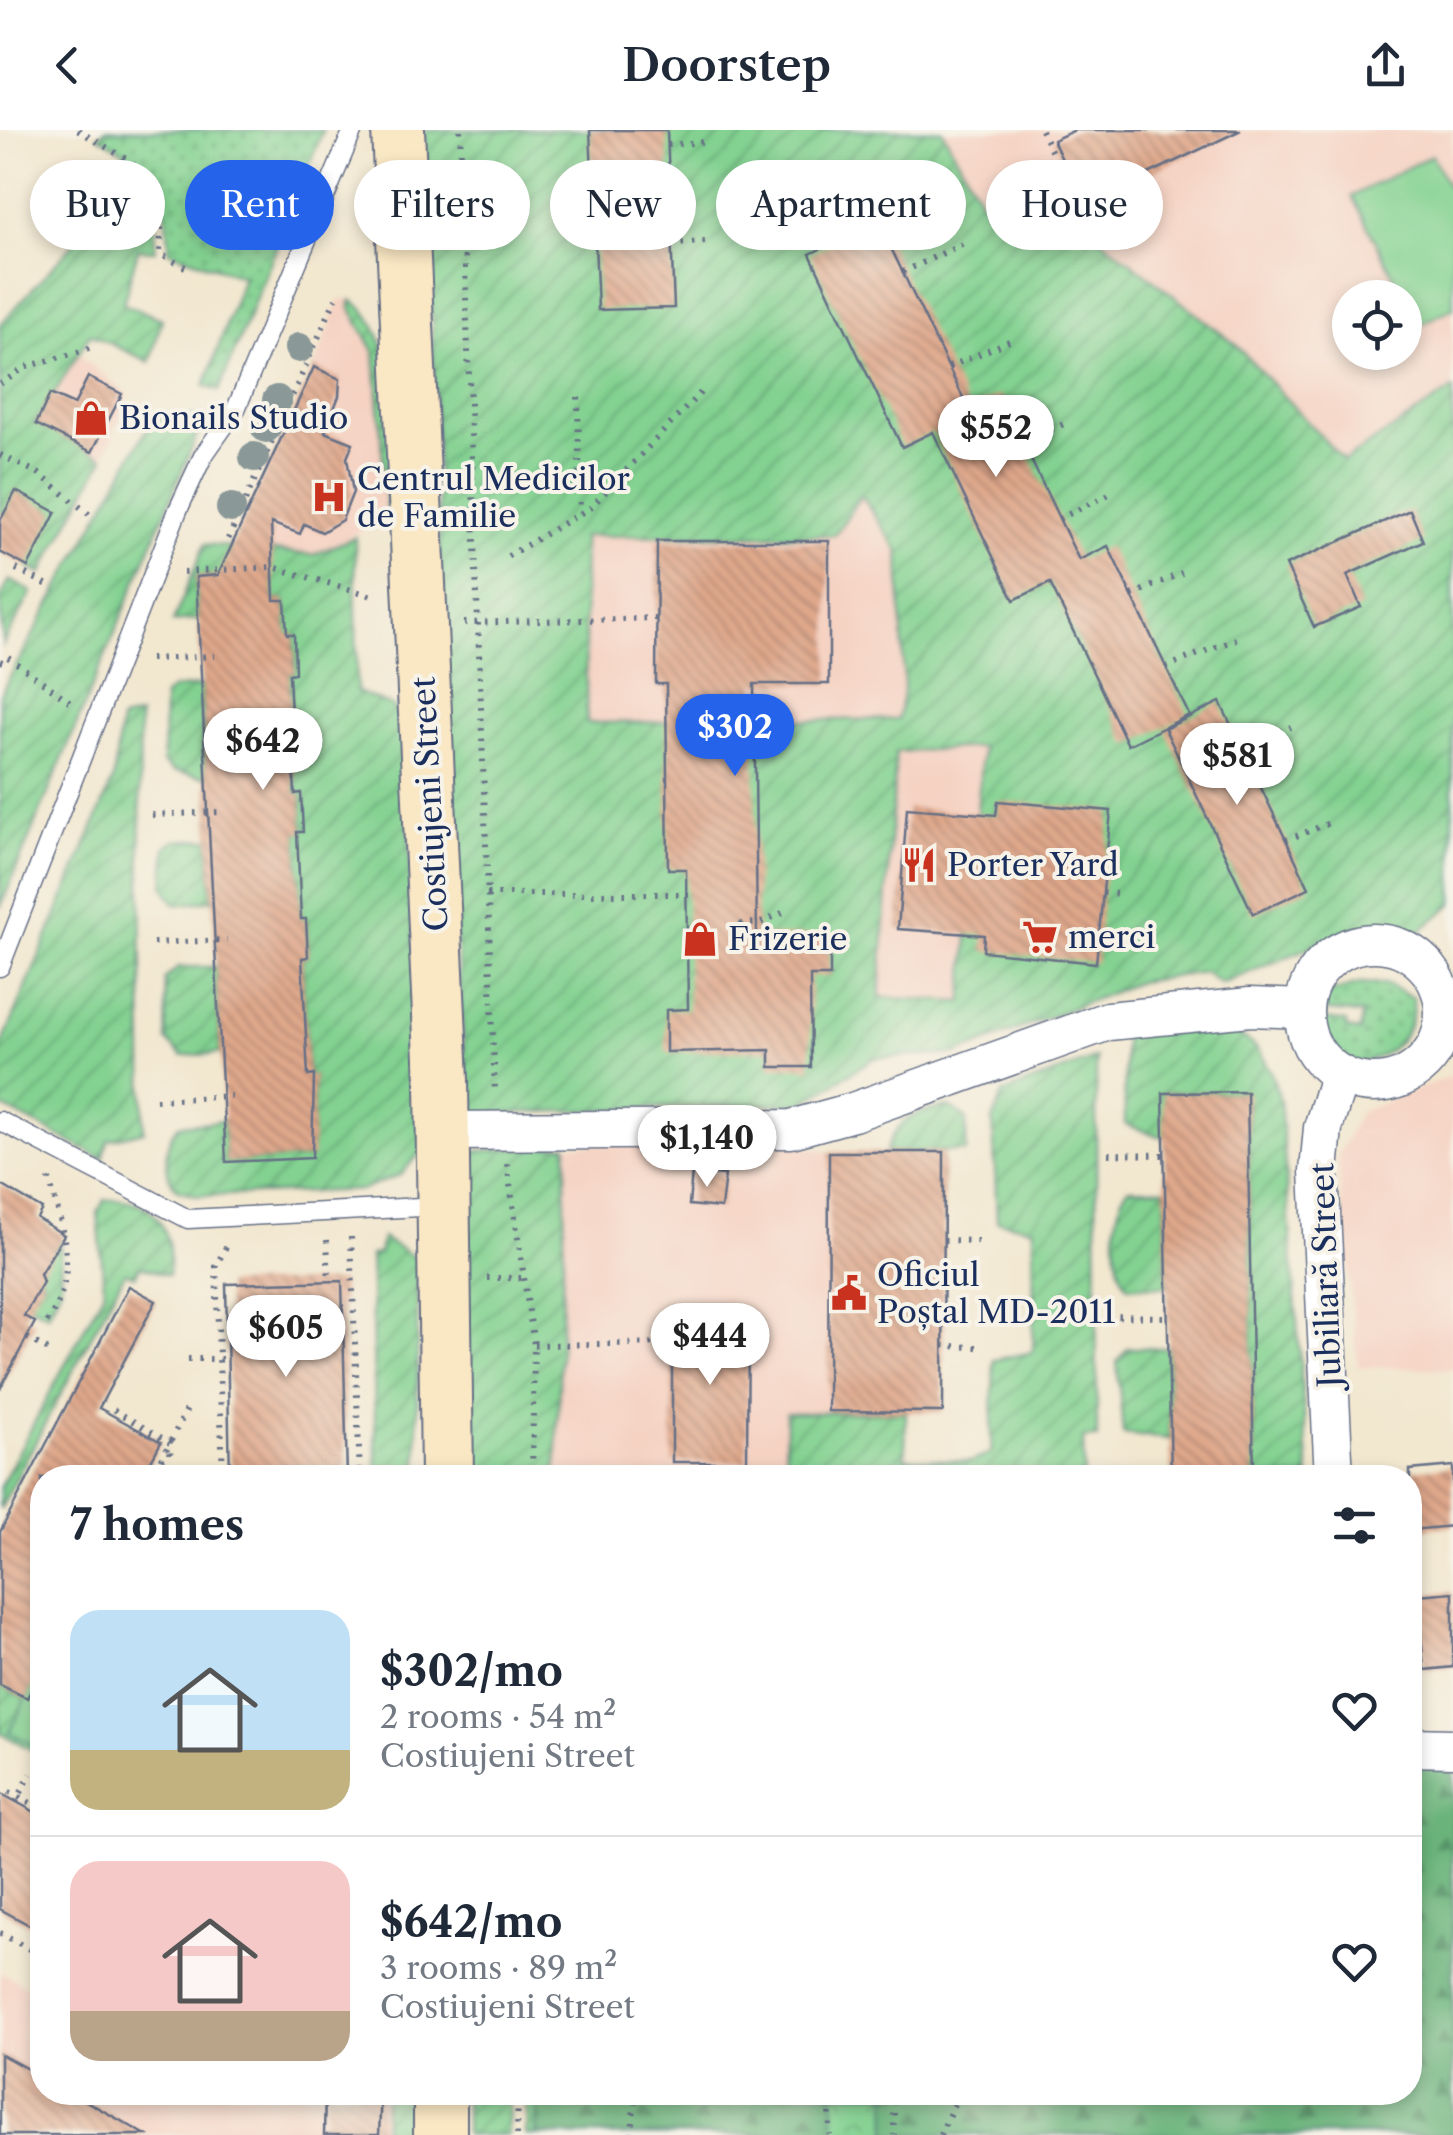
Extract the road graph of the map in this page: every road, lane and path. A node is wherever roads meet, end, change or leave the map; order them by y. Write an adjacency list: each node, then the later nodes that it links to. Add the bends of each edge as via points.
1 (78, 130): 12 (path, via 131,162 162,210 160,254)
2 (353, 130): 43 (lane, via 236,409 203,456 178,510)
3 (398, 130): 66 (street, Costiujeni Street)
4 (460, 130): 37 (path)
5 (1041, 130): 8 (path)
6 (704, 142): 7 (path)
7 (668, 145)
8 (1056, 160)
9 (705, 242): 10 (path)
10 (696, 243)
11 (949, 250): 13 (path)
12 (191, 270)
13 (903, 272)
14 (336, 298): 28 (path)
15 (1016, 338): 17 (path)
16 (92, 348): 18 (path, via 26,367)
17 (949, 367)
18 (0, 384)
19 (703, 390): 25 (path)
20 (578, 397): 25 (path)
21 (1064, 424): 22 (path)
22 (1022, 442)
23 (0, 455): 26 (path, via 38,472)
24 (1114, 492): 27 (path)
25 (580, 513): 29 (path)
26 (90, 515)
27 (1059, 519)
28 (228, 539)
29 (508, 556)
30 (16, 569): 33 (path)
31 (180, 572): 35 (path, via 274,567)
32 (1182, 573): 34 (path)
33 (50, 586)
34 (1132, 595)
35 (381, 598)
36 (657, 618): 37 (path)
37 (479, 622): 45 (path)
38 (1236, 639): 42 (path)
39 (216, 656): 40 (path)
40 (150, 659)
41 (4, 660): 43 (path)
42 (1166, 667)
43 (94, 719): 60 (lane)
44 (1292, 727): 46 (path)
45 (483, 745)
46 (1241, 748)
47 (221, 812): 48 (path)
48 (152, 815)
49 (1332, 822): 50 (path)
50 (1286, 840)
51 (1103, 893): 54 (path)
52 (487, 894): 53 (path)
53 (696, 894)
54 (1118, 894)
55 (790, 910): 56 (path, via 742,924)
56 (741, 936)
57 (227, 940): 58 (path)
58 (153, 943)
59 (1442, 957): 61 (street, via 1356,945 1320,968); 62 (street, via 1444,1015 1427,1059 1386,1082)
60 (0, 967)
61 (1304, 1008): 62 (street, via 1312,1047); 66 (street, via 1108,1021 791,1129)
62 (1340, 1074): 99 (street, Jubiliară Street, via 1323,1128 1319,1171)
63 (234, 1096): 64 (path)
64 (156, 1100)
65 (0, 1121): 71 (lane, via 188,1219)
66 (444, 1131): 70 (street, Costiujeni Street)
67 (1108, 1154): 68 (path)
68 (1165, 1155)
69 (55, 1202): 82 (path, via 66,1236 66,1269)
70 (445, 1206): 71 (lane); 77 (street, Costiujeni Street)
71 (350, 1211): 72 (path)
72 (351, 1232): 73 (path); 79 (path, via 326,1234); 97 (path)
73 (361, 1232)
74 (234, 1240): 89 (path, via 216,1266)
75 (944, 1240): 76 (path)
76 (979, 1240)
77 (446, 1278): 78 (path); 98 (street, Costiujeni Street)
78 (526, 1278)
79 (329, 1282)
80 (1108, 1316): 81 (path)
81 (1168, 1317)
82 (46, 1322)
83 (27, 1338): 88 (path)
84 (672, 1343): 85 (path)
85 (534, 1344)
86 (944, 1346): 87 (path)
87 (978, 1347)
88 (52, 1352)
89 (223, 1359): 90 (path); 96 (path)
90 (188, 1360)
91 (188, 1406): 93 (path)
92 (114, 1410): 93 (path)
93 (170, 1443): 94 (path); 95 (path)
94 (159, 1465)
95 (171, 1465)
96 (223, 1465)
97 (360, 1465)
98 (447, 1465)
99 (1333, 1465)
100 (1422, 1747): 101 (street)
101 (1453, 1748)
102 (30, 1777): 104 (path)
103 (0, 1786): 104 (path)
104 (17, 1799): 105 (path)
105 (30, 1804)
106 (0, 1933): 107 (path)
107 (30, 1949)
108 (440, 2105): 114 (street)
109 (518, 2105): 115 (path)
110 (634, 2105): 116 (path)
111 (829, 2105): 117 (path)
112 (894, 2105): 118 (path)
113 (953, 2105): 119 (path)
114 (440, 2135)
115 (517, 2135)
116 (632, 2135)
117 (830, 2135)
118 (894, 2135)
119 (940, 2135)

